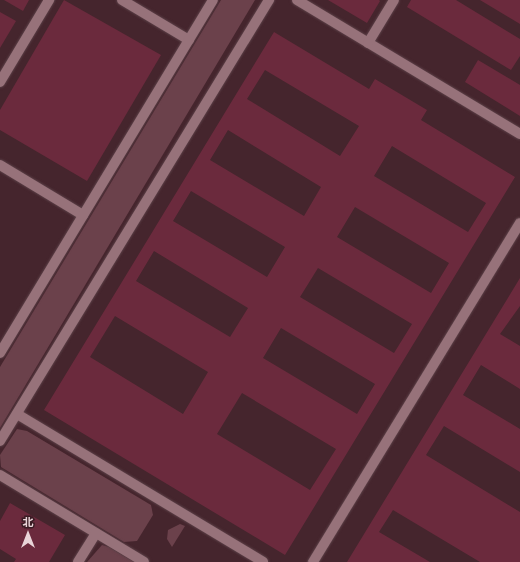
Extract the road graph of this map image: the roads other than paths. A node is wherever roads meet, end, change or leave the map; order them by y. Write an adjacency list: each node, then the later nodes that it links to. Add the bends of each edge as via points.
1 (49, 0): 9 (lane)
2 (122, 0): 7 (lane)
3 (213, 0): 7 (lane)
4 (269, 0): 15 (lane)
5 (298, 0): 8 (lane)
6 (394, 0): 8 (lane)
7 (189, 40): 12 (lane)
8 (368, 43): 10 (lane)
9 (0, 82)
10 (520, 134)
11 (0, 165): 12 (lane)
12 (83, 215): 14 (lane)
13 (520, 223): 22 (lane)
14 (0, 353)
15 (16, 414): 16 (lane); 21 (lane)
16 (0, 441)
17 (0, 475): 18 (lane)
18 (96, 533): 19 (lane); 20 (lane)
19 (78, 562)
20 (144, 562)
21 (262, 562)
22 (313, 562)

